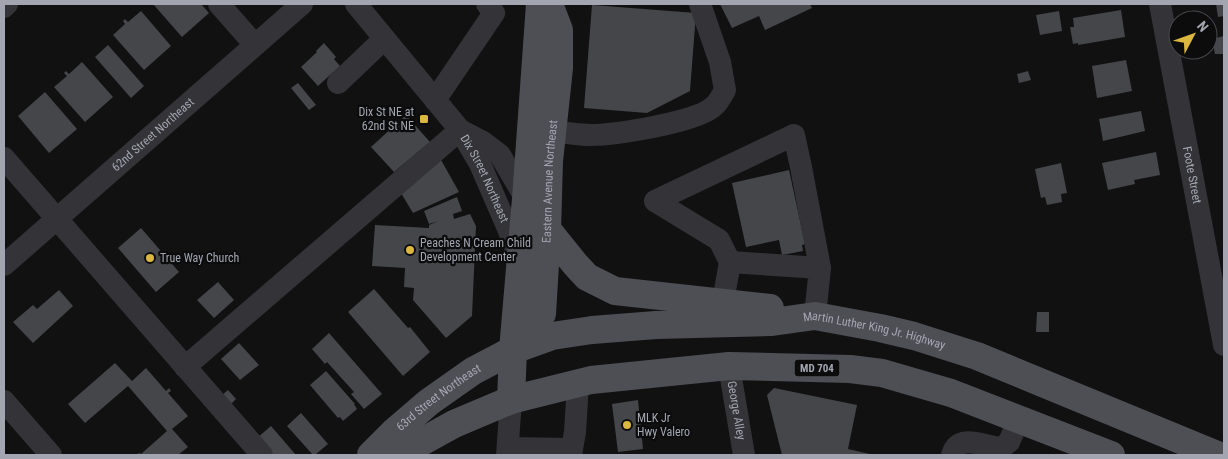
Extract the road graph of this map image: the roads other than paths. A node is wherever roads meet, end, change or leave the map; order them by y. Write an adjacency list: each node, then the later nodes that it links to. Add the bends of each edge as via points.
1 (7, 4): 10 (street)
2 (220, 4): 12 (street)
3 (302, 4): 12 (street, 62nd Street Northeast)
4 (356, 4): 11 (street, Dix Street Northeast)
5 (487, 4): 14 (street, via 494,13)
6 (540, 4): 18 (main road, Eastern Avenue Northeast)
7 (550, 4): 16 (main road, Eastern Avenue Northeast, via 559,30 559,68)
8 (700, 4): 16 (street, via 720,62 725,90 714,106 700,115 643,129 590,135)
9 (1160, 4): 27 (street, Foote Street)
10 (4, 6)
11 (384, 38): 13 (street); 14 (street, Dix Street Northeast)
12 (255, 45): 19 (street, 62nd Street Northeast)
13 (338, 83)
14 (435, 100): 15 (street, Dix Street Northeast)
15 (460, 130): 18 (street, Dix Street Northeast, via 500,155); 24 (street, Dix Street Northeast, via 480,164 516,250); 31 (street)
16 (552, 132): 20 (main road, Eastern Avenue Northeast)
17 (4, 158): 19 (street)
18 (526, 199): 20 (main road); 24 (main road, Eastern Avenue Northeast)
19 (57, 219): 22 (street, 62nd Street Northeast); 31 (street)
20 (547, 231): 25 (main road, via 587,277 616,291); 29 (main road, Eastern Avenue Northeast, via 542,314)
21 (730, 262): 23 (street); 23 (street, via 719,240 655,202 794,135); 25 (street)
22 (4, 265)
23 (820, 268): 26 (street)
24 (518, 286): 29 (main road, Eastern Avenue Northeast)
25 (721, 313): 26 (main road, Martin Luther King Jr. Highway, via 782,309); 29 (main road, via 656,325 552,336)
26 (815, 316): 45 (main road, Martin Luther King Jr. Highway, via 880,328 977,356)
27 (1222, 321): 28 (street, Foote Street)
28 (1224, 345)
29 (513, 350): 33 (main road, Eastern Avenue Northeast); 40 (main road, 63rd Street Northeast, via 473,371 429,402)
30 (729, 366): 32 (main road, MD 704); 35 (main road, MD 704, via 841,368 882,373 951,392); 42 (street, George Alley)
31 (185, 367): 39 (street)
32 (578, 384): 33 (main road, MD 704); 37 (street)
33 (511, 400): 36 (street, Eastern Avenue Northeast); 41 (main road, 63rd Street Northeast, via 454,424)
34 (4, 401): 38 (street)
35 (1018, 419): 43 (street, via 1009,442 1001,448 970,441 958,445); 44 (main road, MD 704)
36 (508, 452): 37 (street)
37 (572, 452)
38 (51, 455)
39 (262, 455)
40 (371, 455)
41 (398, 455)
42 (744, 455)
43 (952, 455)
44 (1110, 455)
45 (1216, 455)

